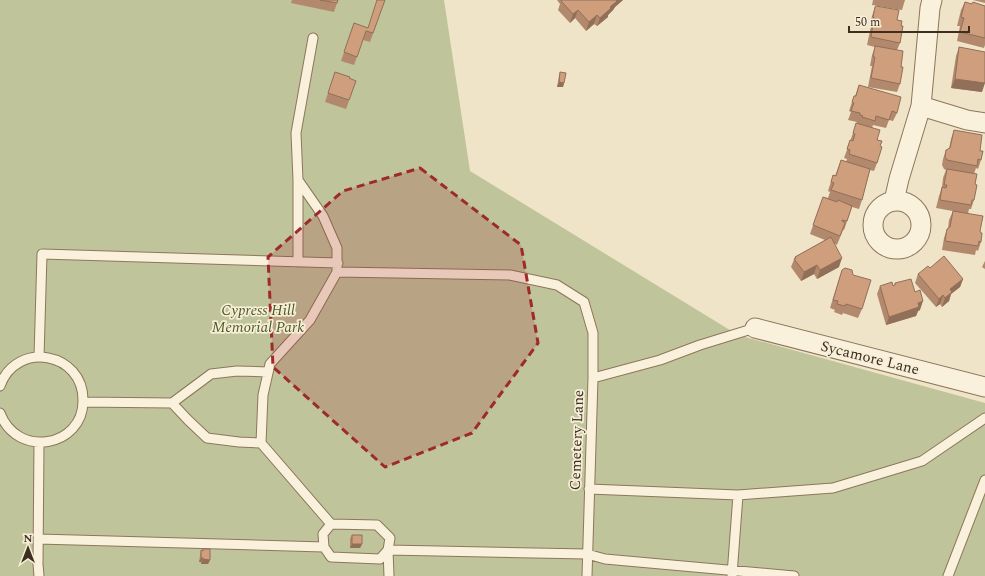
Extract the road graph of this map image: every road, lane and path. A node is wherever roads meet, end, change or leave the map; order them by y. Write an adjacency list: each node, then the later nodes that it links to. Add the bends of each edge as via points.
1 (932, 0): 3 (street)
2 (313, 38): 5 (lane, via 296,133)
3 (921, 106): 4 (street); 6 (street)
4 (985, 123)
5 (298, 180): 7 (lane); 8 (lane, via 323,216 338,248)
6 (894, 201)
7 (298, 262): 8 (lane); 10 (lane, via 42,254)
8 (337, 267): 11 (lane, via 310,320 270,364); 12 (lane, via 510,276 557,284 584,302 593,333)
9 (755, 328): 12 (lane, Cemetery Lane, via 660,360); 14 (street, Sycamore Lane)
10 (39, 357): 13 (lane, via 24,360 12,367); 15 (lane, via 53,359 66,365 76,375 82,388)
11 (268, 372): 16 (lane, via 237,371 211,374); 20 (lane, via 263,394)
12 (594, 378): 22 (lane, Cemetery Lane)
13 (0, 386)
14 (985, 387)
15 (83, 402): 16 (lane); 19 (lane, via 74,426 52,441)
16 (172, 403): 20 (lane, via 207,438)
17 (0, 413): 19 (lane, via 12,432 25,440)
18 (985, 418): 23 (lane, via 922,461 833,488)
19 (39, 442): 25 (lane)
20 (262, 443): 24 (lane)
21 (985, 480): 34 (lane)
22 (589, 489): 23 (lane); 28 (lane, Cemetery Lane)
23 (738, 495): 29 (lane)
24 (331, 524): 26 (lane, via 323,534); 27 (lane, via 377,525 390,538)
25 (38, 539): 26 (lane); 30 (lane)
26 (324, 547): 27 (lane, via 331,557 380,559)
27 (388, 550): 28 (lane); 31 (lane)
28 (587, 554): 29 (lane, via 605,559); 32 (lane, Cemetery Lane)
29 (732, 573): 33 (lane)
30 (39, 576)
31 (389, 576)
32 (587, 576)
33 (794, 576)
34 (948, 576)

